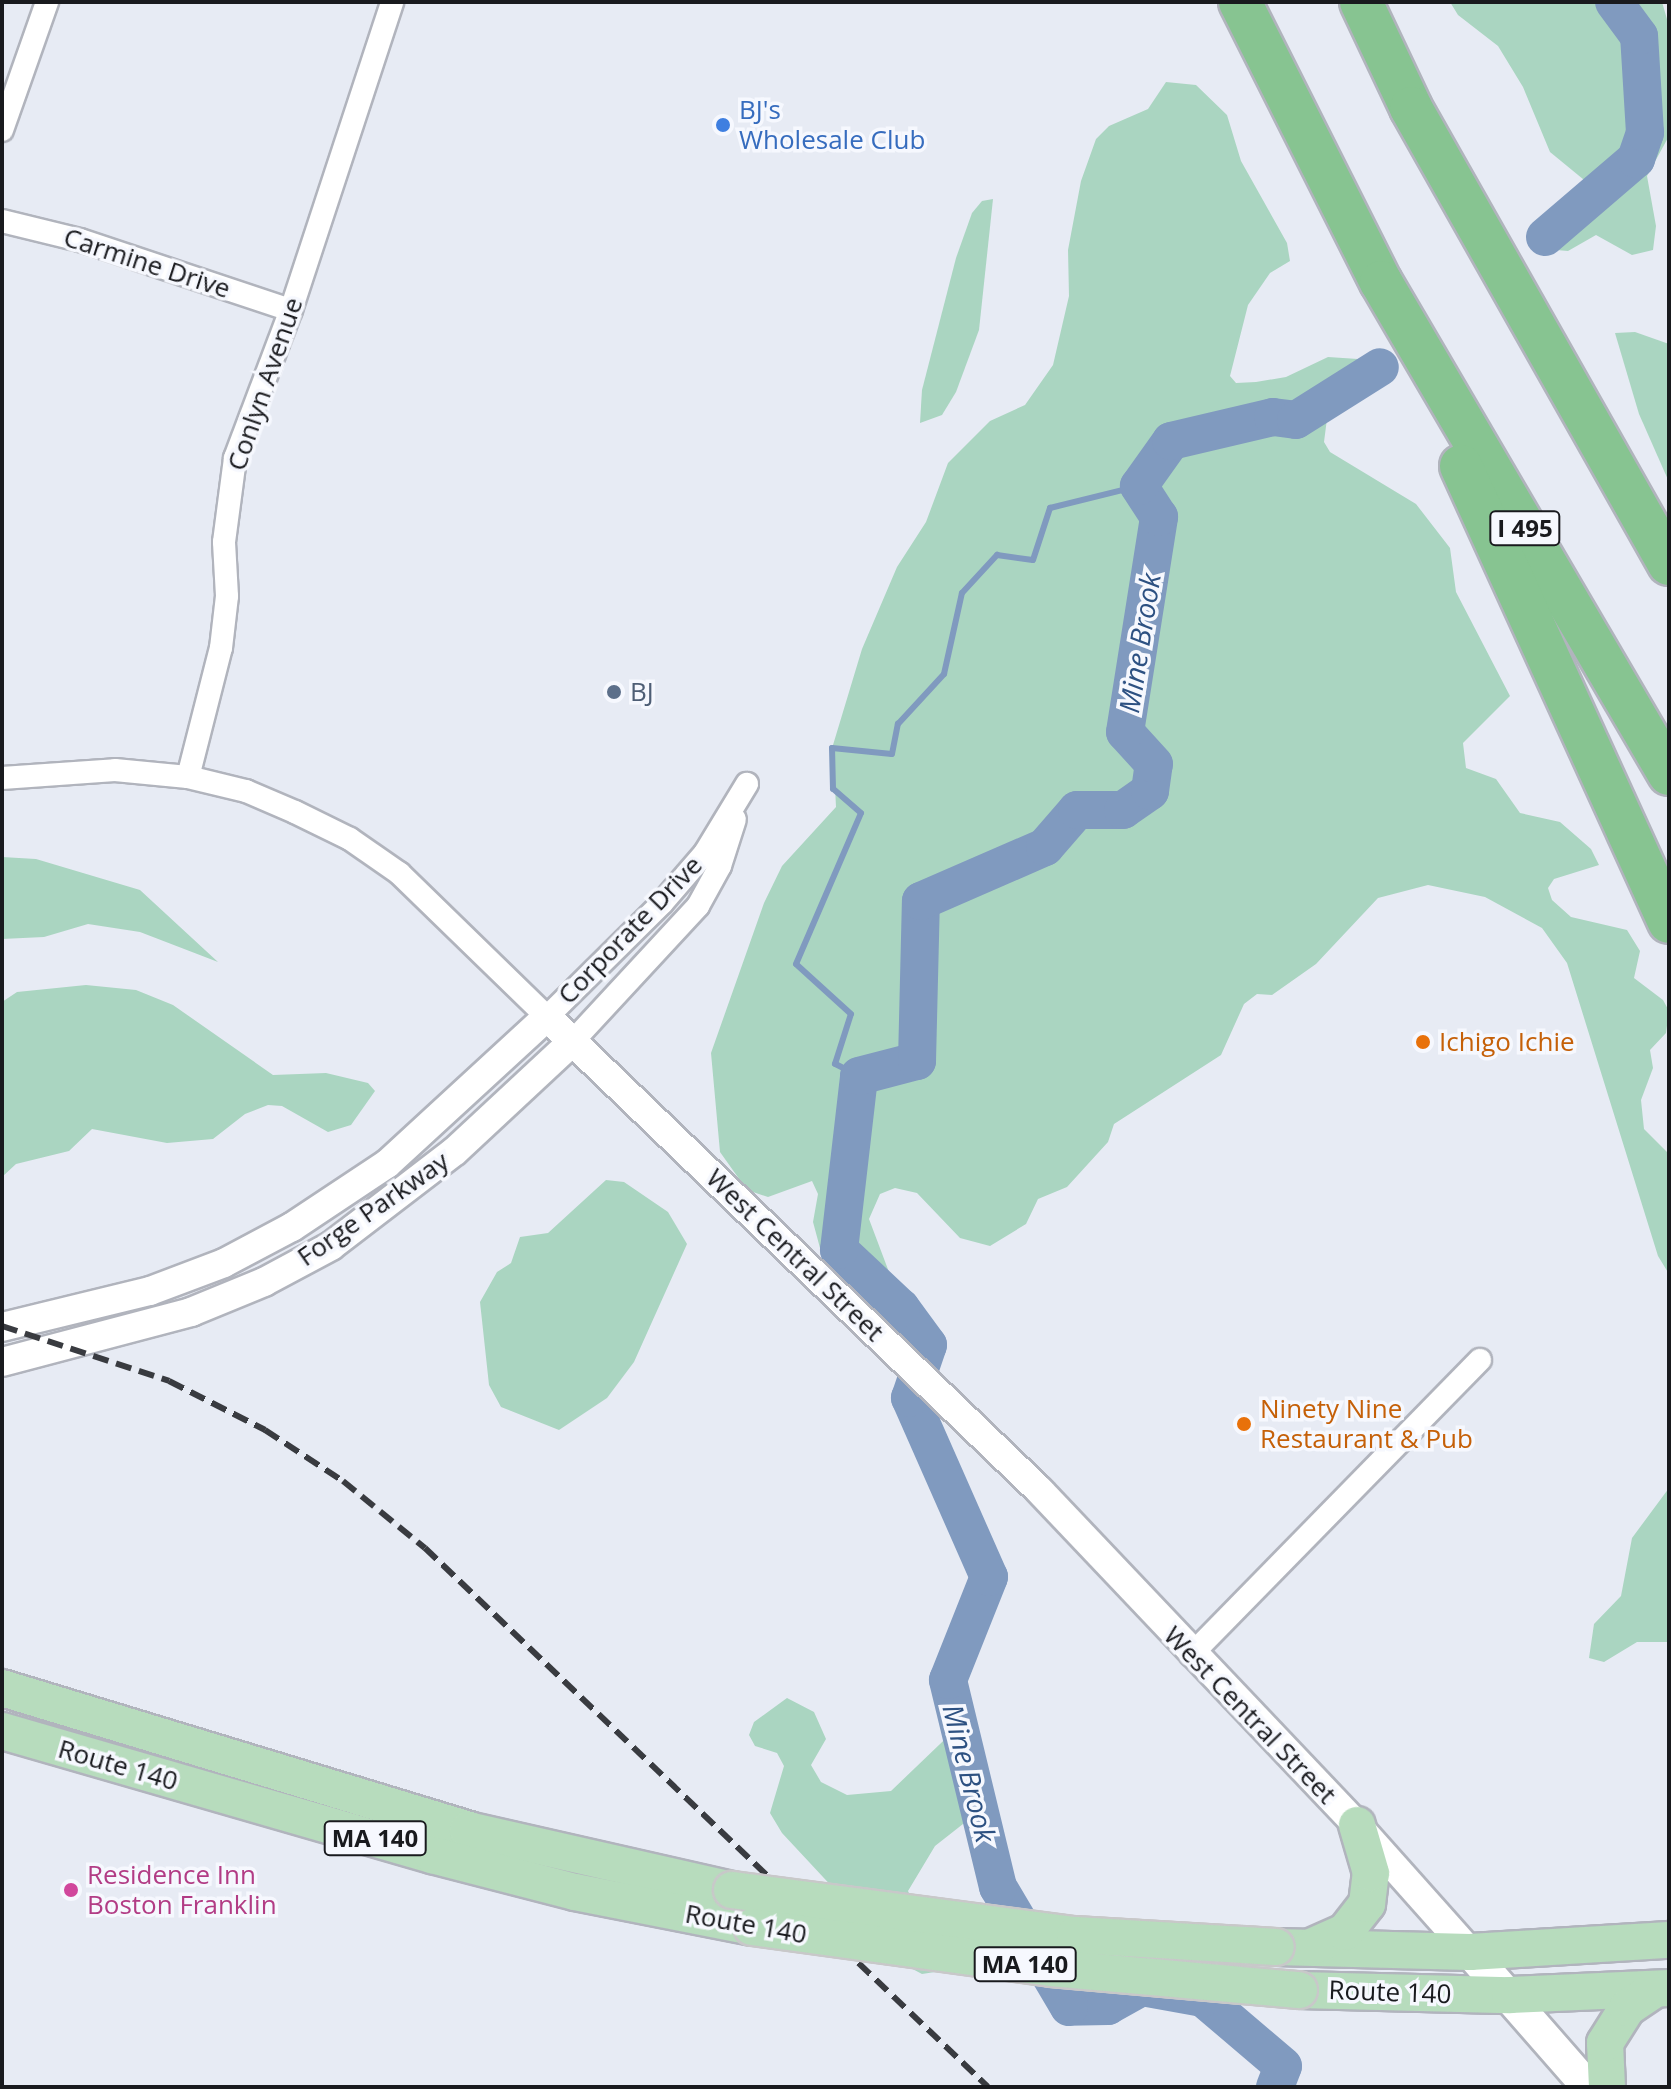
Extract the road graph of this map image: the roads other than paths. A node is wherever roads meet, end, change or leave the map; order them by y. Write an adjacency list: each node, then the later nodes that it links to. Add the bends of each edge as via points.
1 (47, 2): 5 (street)
2 (392, 2): 8 (street, Conlyn Avenue)
3 (1240, 2): 7 (highway, I 495)
4 (1361, 2): 9 (highway, via 1411,108)
5 (2, 130)
6 (2, 221): 8 (street, Carmine Drive, via 80,240)
7 (1381, 282): 12 (highway, I 495); 15 (highway)
8 (291, 310): 13 (street, Conlyn Avenue, via 235,458 224,542 227,596 221,648)
9 (1558, 375): 10 (highway); 11 (highway)
10 (1669, 545)
11 (1669, 564)
12 (1669, 774)
13 (188, 777): 14 (street, West Central Street, via 115,770); 16 (street, West Central Street, via 246,791 350,839 399,873)
14 (2, 778)
15 (1669, 922)
16 (547, 1017): 17 (street, West Central Street); 17 (street, Corporate Drive, via 705,853 747,784 720,866 698,906); 18 (street, Forge Parkway, via 387,1164 292,1227 224,1263 150,1291)
17 (573, 1041): 20 (street, Forge Parkway, via 455,1151 331,1246 191,1312); 21 (street, West Central Street, via 1040,1491)
18 (2, 1327)
19 (1480, 1360): 21 (street)
20 (2, 1362)
21 (1191, 1655): 24 (street, West Central Street)
22 (2, 1688): 26 (main road, Route 140 / MA 140, bridge, via 468,1830 732,1890 1075,1935)
23 (2, 1731): 29 (main road, Route 140 / MA 140, bridge, via 432,1855 575,1892 752,1927 1051,1968 1299,1990)
24 (1357, 1825): 26 (main road, via 1371,1873 1367,1904 1345,1932); 27 (street, West Central Street)
25 (1669, 1940): 27 (main road, MA 140)
26 (1293, 1947): 27 (main road, Route 140 / MA 140)
27 (1470, 1952): 29 (main road, West Central Street)
28 (1662, 1988): 29 (main road, MA 140); 31 (main road, via 1627,2008 1605,2043)
29 (1510, 1995): 30 (main road, West Central Street)
30 (1588, 2087)
31 (1607, 2087)

